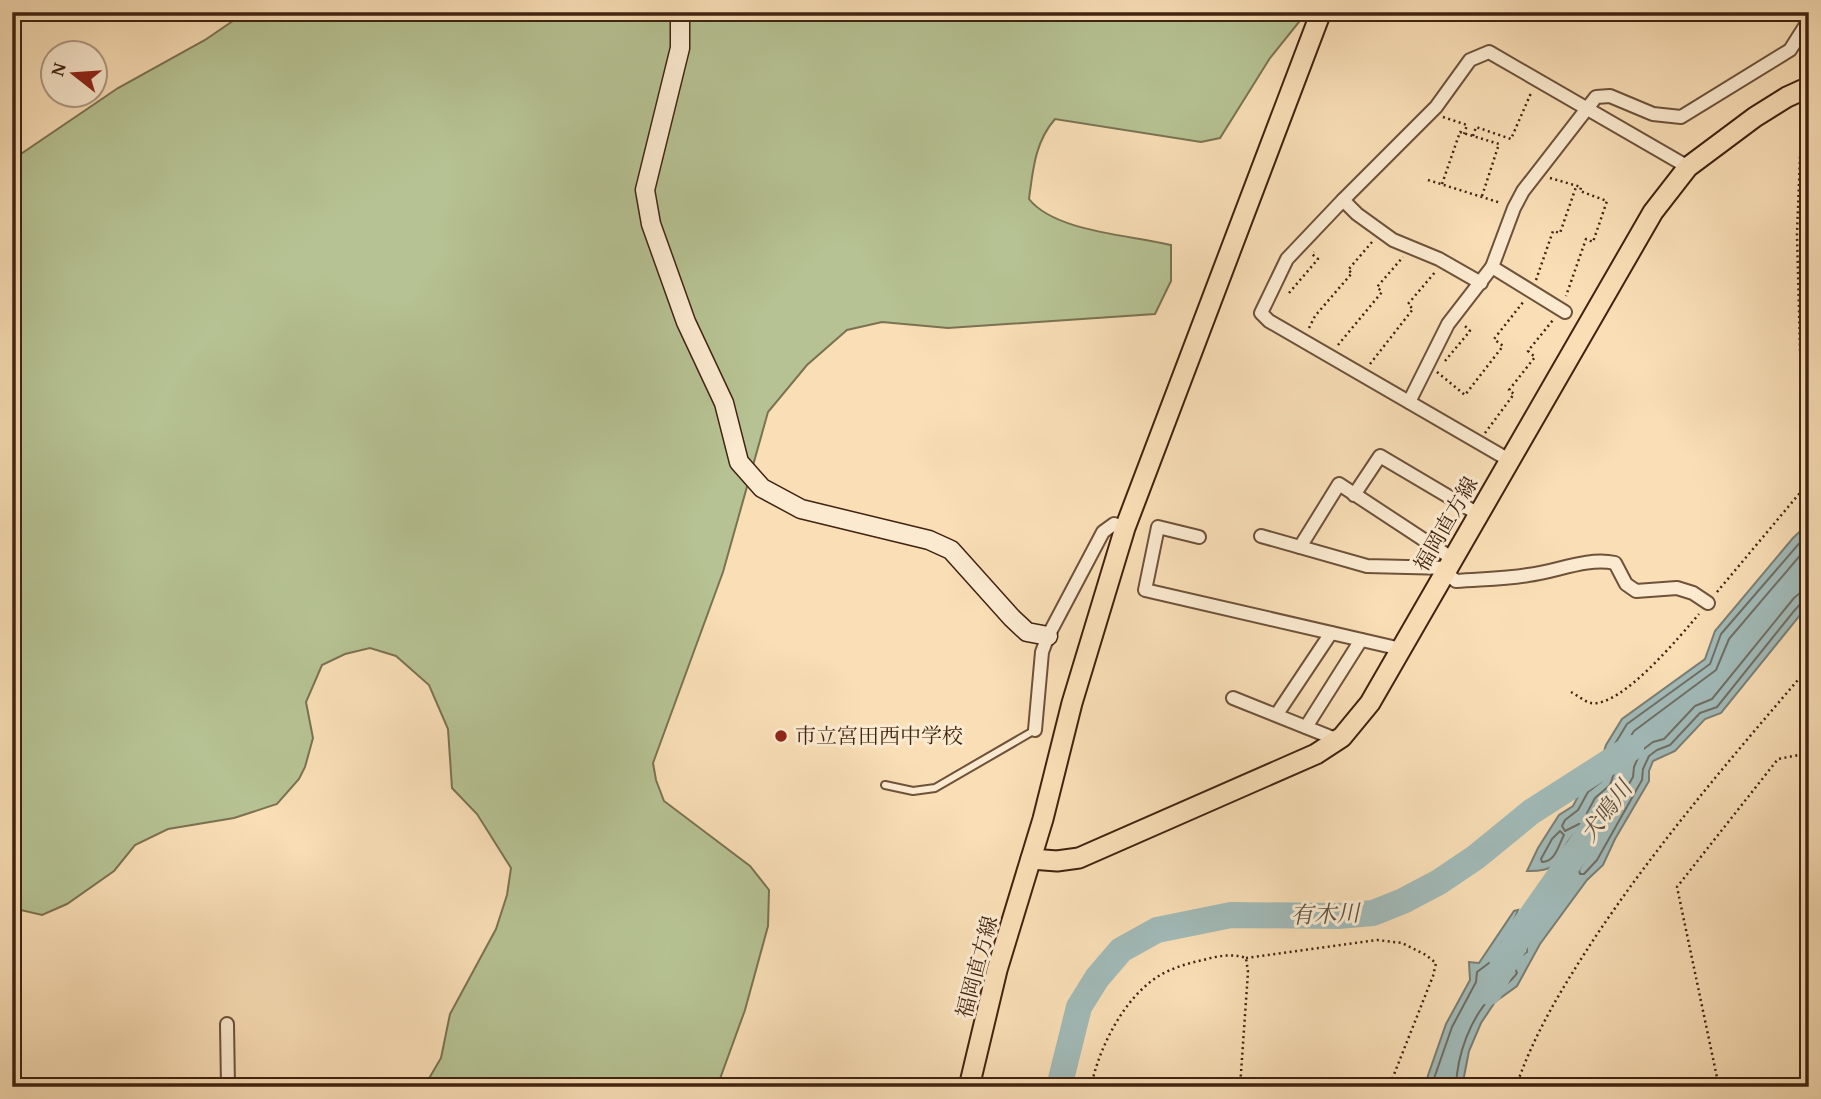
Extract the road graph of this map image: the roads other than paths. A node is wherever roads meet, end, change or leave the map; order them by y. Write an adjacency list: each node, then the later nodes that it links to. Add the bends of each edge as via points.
1 (680, 12): 22 (street, via 680,48 645,190 686,322 724,403 739,461 762,488 801,509 929,540 951,550 1027,632)
2 (1321, 12): 15 (main road, 福岡直方線)
3 (1809, 20): 5 (street, via 1790,50 1681,117 1653,114 1610,96 1596,97)
4 (1806, 89): 6 (main road, 福岡直方線, via 1755,117)
5 (1587, 110): 6 (street); 7 (street, via 1489,52 1470,60 1430,113); 8 (street, via 1514,208)
6 (1688, 167): 12 (main road, 福岡直方線, via 1653,212)
7 (1347, 203): 9 (street, via 1393,240); 11 (street, via 1287,259 1261,313)
8 (1492, 267): 9 (street); 10 (street)
9 (1480, 283): 11 (street, via 1448,324)
10 (1563, 311)
11 (1409, 402): 12 (street)
12 (1509, 460): 14 (main road, 福岡直方線)
13 (1354, 495): 14 (street, via 1380,456); 18 (street, via 1339,484); 19 (street)
14 (1478, 514): 19 (main road, 福岡直方線)
15 (1125, 528): 22 (street, via 1114,524 1103,532); 31 (main road, 福岡直方線)
16 (1261, 536): 18 (street)
17 (1199, 537): 21 (street, via 1158,527 1145,590)
18 (1300, 547): 19 (street, via 1367,566)
19 (1449, 566): 20 (street, via 1456,581 1529,575 1605,561 1615,563 1626,584 1636,591 1677,588); 24 (main road, 福岡直方線)
20 (1708, 603)
21 (1331, 633): 23 (street); 26 (street)
22 (1048, 636): 28 (street, via 1042,652)
23 (1361, 640): 24 (street); 27 (street)
24 (1401, 649): 29 (main road, 福岡直方線, via 1370,703)
25 (1233, 698): 26 (street)
26 (1277, 714): 27 (street)
27 (1306, 727): 29 (street)
28 (1035, 730): 30 (lane, via 935,788 913,791)
29 (1338, 740): 31 (main road, 福岡直方線, via 1316,754 1079,858)
30 (886, 785)
31 (1031, 859): 34 (main road, 福岡直方線)
32 (228, 1024): 33 (street)
33 (228, 1087)
34 (969, 1087)

